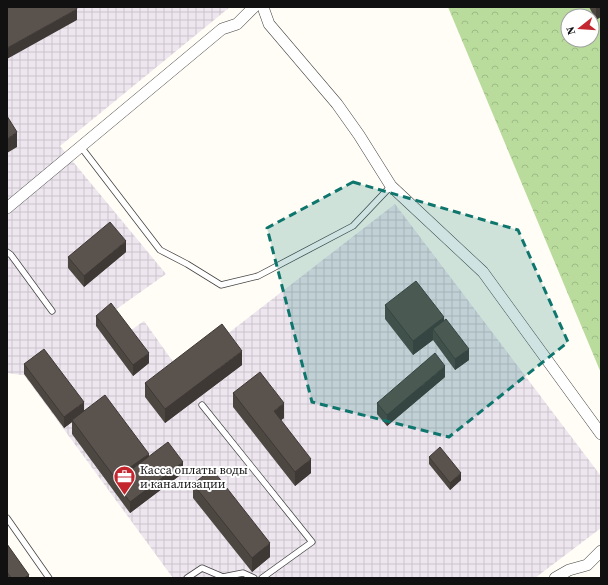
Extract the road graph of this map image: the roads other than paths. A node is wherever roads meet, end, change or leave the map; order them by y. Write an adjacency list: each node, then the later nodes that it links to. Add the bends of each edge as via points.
1 (254, 7): 3 (street, via 237,24 222,29)
2 (264, 7): 4 (street, via 269,24 337,104)
3 (81, 147): 4 (lane, via 160,250 221,286 258,276 353,226); 5 (street)
4 (391, 186): 9 (street, via 483,272)
5 (7, 208)
6 (7, 252): 7 (lane)
7 (52, 311)
8 (202, 405): 15 (lane, via 312,542)
9 (601, 434)
10 (7, 518): 12 (lane)
11 (601, 551): 16 (street, via 587,565 569,570)
12 (50, 578)
13 (187, 578): 14 (lane, via 202,568 222,577 243,573)
14 (254, 578)
15 (262, 578)
16 (555, 578)

